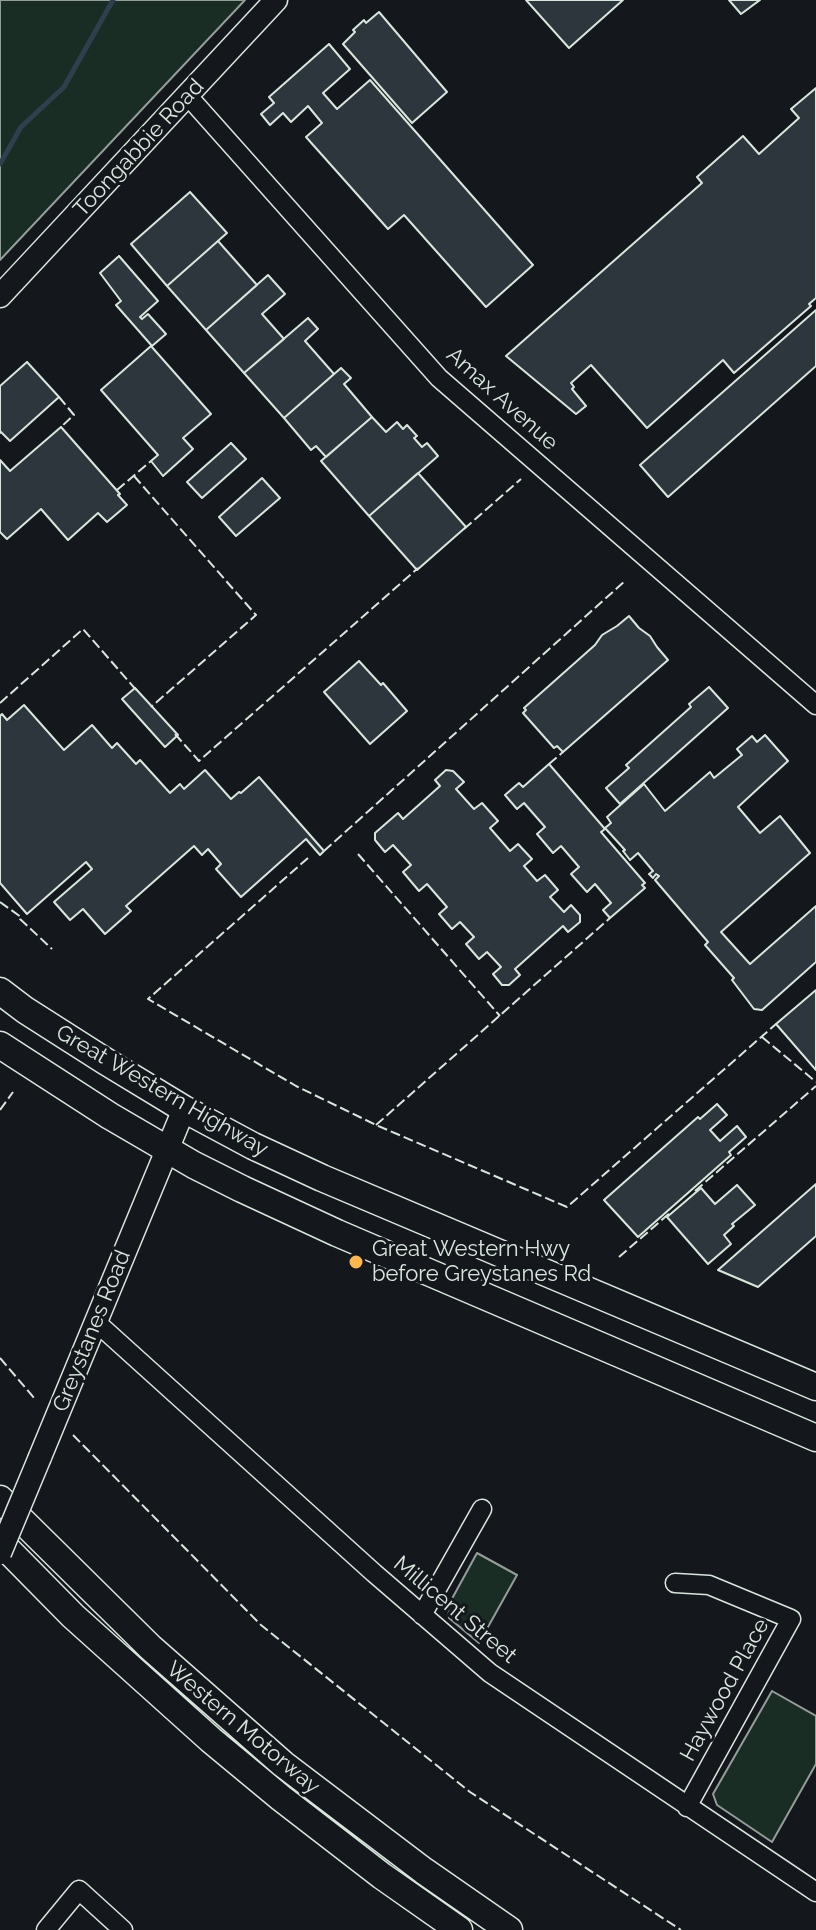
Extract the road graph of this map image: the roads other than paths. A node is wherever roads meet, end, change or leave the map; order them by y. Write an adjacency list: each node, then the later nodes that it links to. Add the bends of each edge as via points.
1 (276, 0): 2 (main road, Toongabbie Road)
2 (188, 96): 3 (main road, Toongabbie Road); 4 (street, Amax Avenue, via 439,378)
3 (0, 296)
4 (816, 705)
5 (0, 991): 7 (highway, Great Western Highway)
6 (4, 1056): 8 (highway, Great Western Highway)
7 (184, 1109): 8 (main road, Greystanes Road); 10 (highway, Great Western Highway, via 322,1178)
8 (167, 1150): 9 (main road, Greystanes Road); 11 (highway, Great Western Highway, via 337,1233)
9 (96, 1322): 15 (main road, Greystanes Road, bridge); 17 (street, Millicent Street)
10 (816, 1387)
11 (816, 1438)
12 (0, 1499): 23 (highway, Western Motorway, via 151,1648 261,1746)
13 (482, 1509): 17 (street)
14 (0, 1542): 22 (highway, Western Motorway, via 73,1616 223,1750)
15 (0, 1553)
16 (675, 1583): 18 (street, Haywood Place, via 709,1585 791,1619)
17 (422, 1615): 18 (street, Millicent Street, via 490,1673)
18 (687, 1807): 19 (street, Millicent Street)
19 (816, 1892)
20 (46, 1930): 21 (street, via 79,1890)
21 (123, 1930)
22 (459, 1930)
23 (509, 1930)

